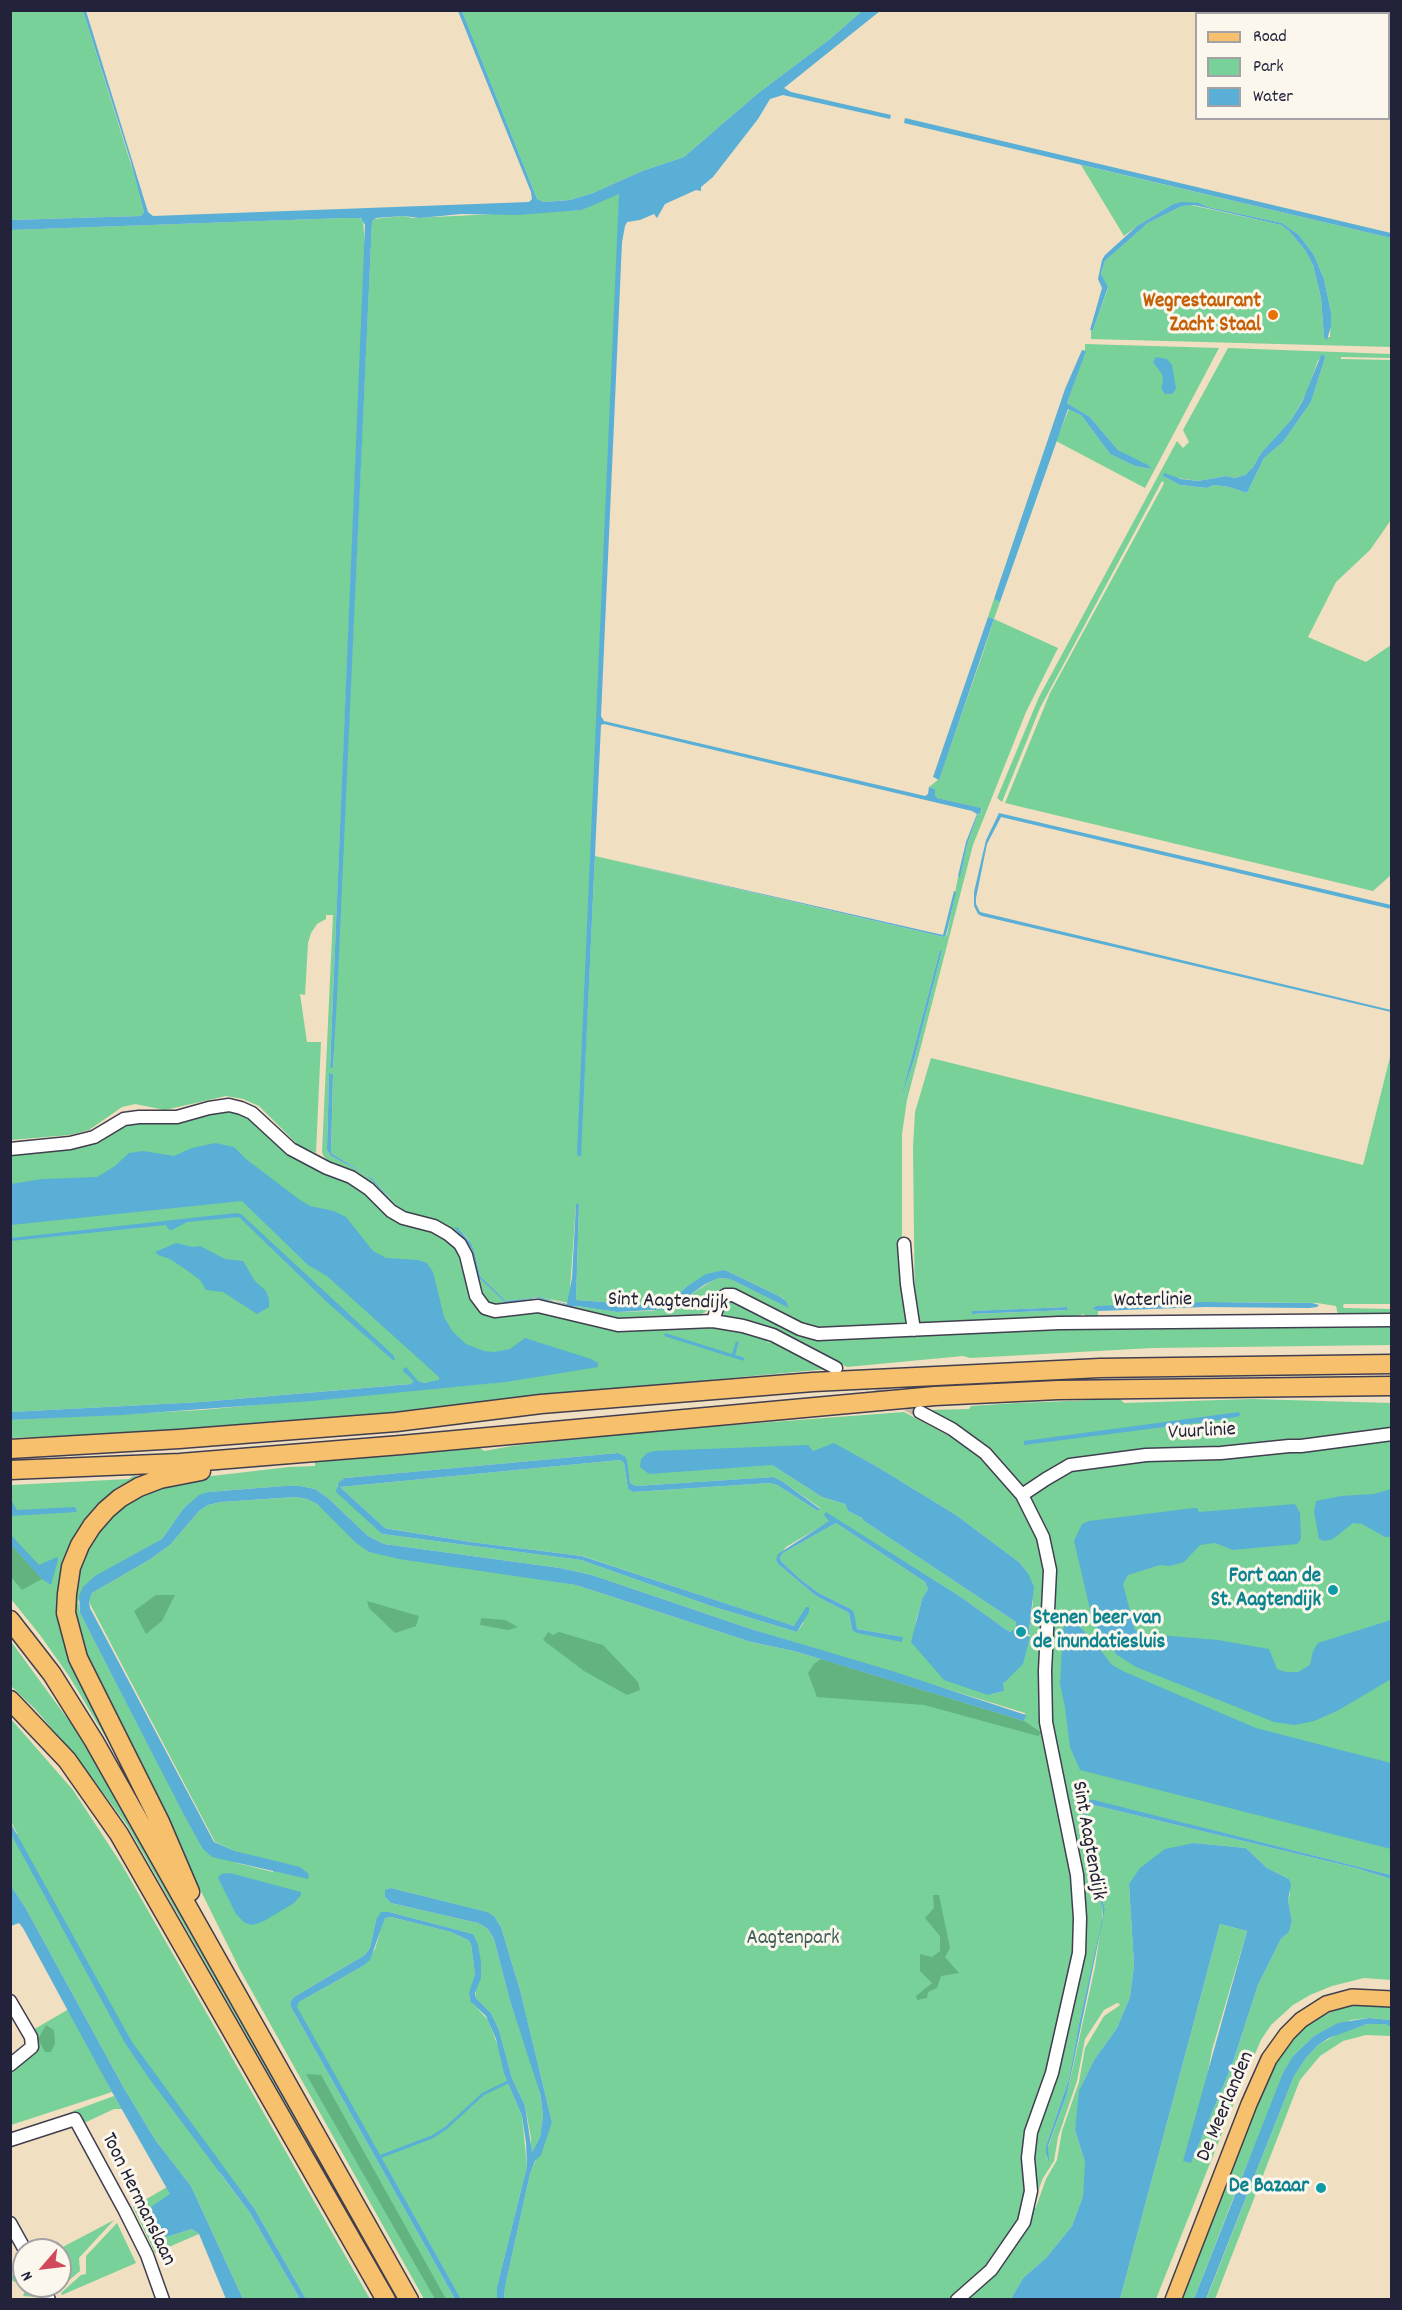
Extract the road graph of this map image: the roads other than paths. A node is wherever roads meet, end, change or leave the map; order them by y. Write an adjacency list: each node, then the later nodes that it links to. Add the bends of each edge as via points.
1 (10, 1149): 4 (street, Sint Aagtendijk, via 94,1137 124,1119 139,1116 177,1117 228,1105 241,1108 252,1113 291,1149 369,1189 391,1211 448,1234 466,1255 476,1296 485,1308 495,1311 538,1306 618,1325)
2 (904, 1244): 5 (street)
3 (1392, 1320): 5 (street, Waterlinie, via 1059,1323)
4 (713, 1321): 5 (street, Waterlinie, via 720,1299 733,1295 818,1334); 7 (street, Sint Aagtendijk, via 773,1335)
5 (914, 1330)
6 (1392, 1362): 11 (highway, via 1100,1368 779,1384 541,1404 396,1422)
7 (836, 1368)
8 (1392, 1386): 12 (highway, via 1058,1390 935,1396)
9 (920, 1412): 14 (street, Sint Aagtendijk, via 985,1453)
10 (1392, 1434): 14 (street, Vuurlinie, via 1301,1446 1146,1455 1070,1465)
11 (10, 1449)
12 (291, 1454): 13 (highway); 17 (highway, via 160,1479 120,1498 92,1526 80,1545 66,1594 66,1613 78,1658 179,1863)
13 (10, 1470)
14 (1022, 1495): 27 (street, Sint Aagtendijk, via 1043,1537 1050,1570 1045,1712 1077,1875 1079,1953 1052,2073 1031,2132 1031,2191 1024,2222 991,2270)
15 (10, 1620): 17 (highway, via 52,1674 94,1741)
16 (10, 1700): 25 (highway, via 66,1761 119,1834)
17 (211, 1950): 26 (highway)
18 (1388, 1999): 28 (main road, De Meerlanden, via 1352,1997 1326,2004 1294,2027 1269,2059)
19 (10, 2001): 20 (street, via 31,2037 32,2047)
20 (10, 2065)
21 (10, 2140): 24 (street, Toon Hermanslaan, via 75,2119 137,2235)
22 (10, 2223): 23 (street)
23 (18, 2238)
24 (163, 2300)
25 (386, 2300)
26 (410, 2300)
27 (957, 2300)
28 (1173, 2300)

